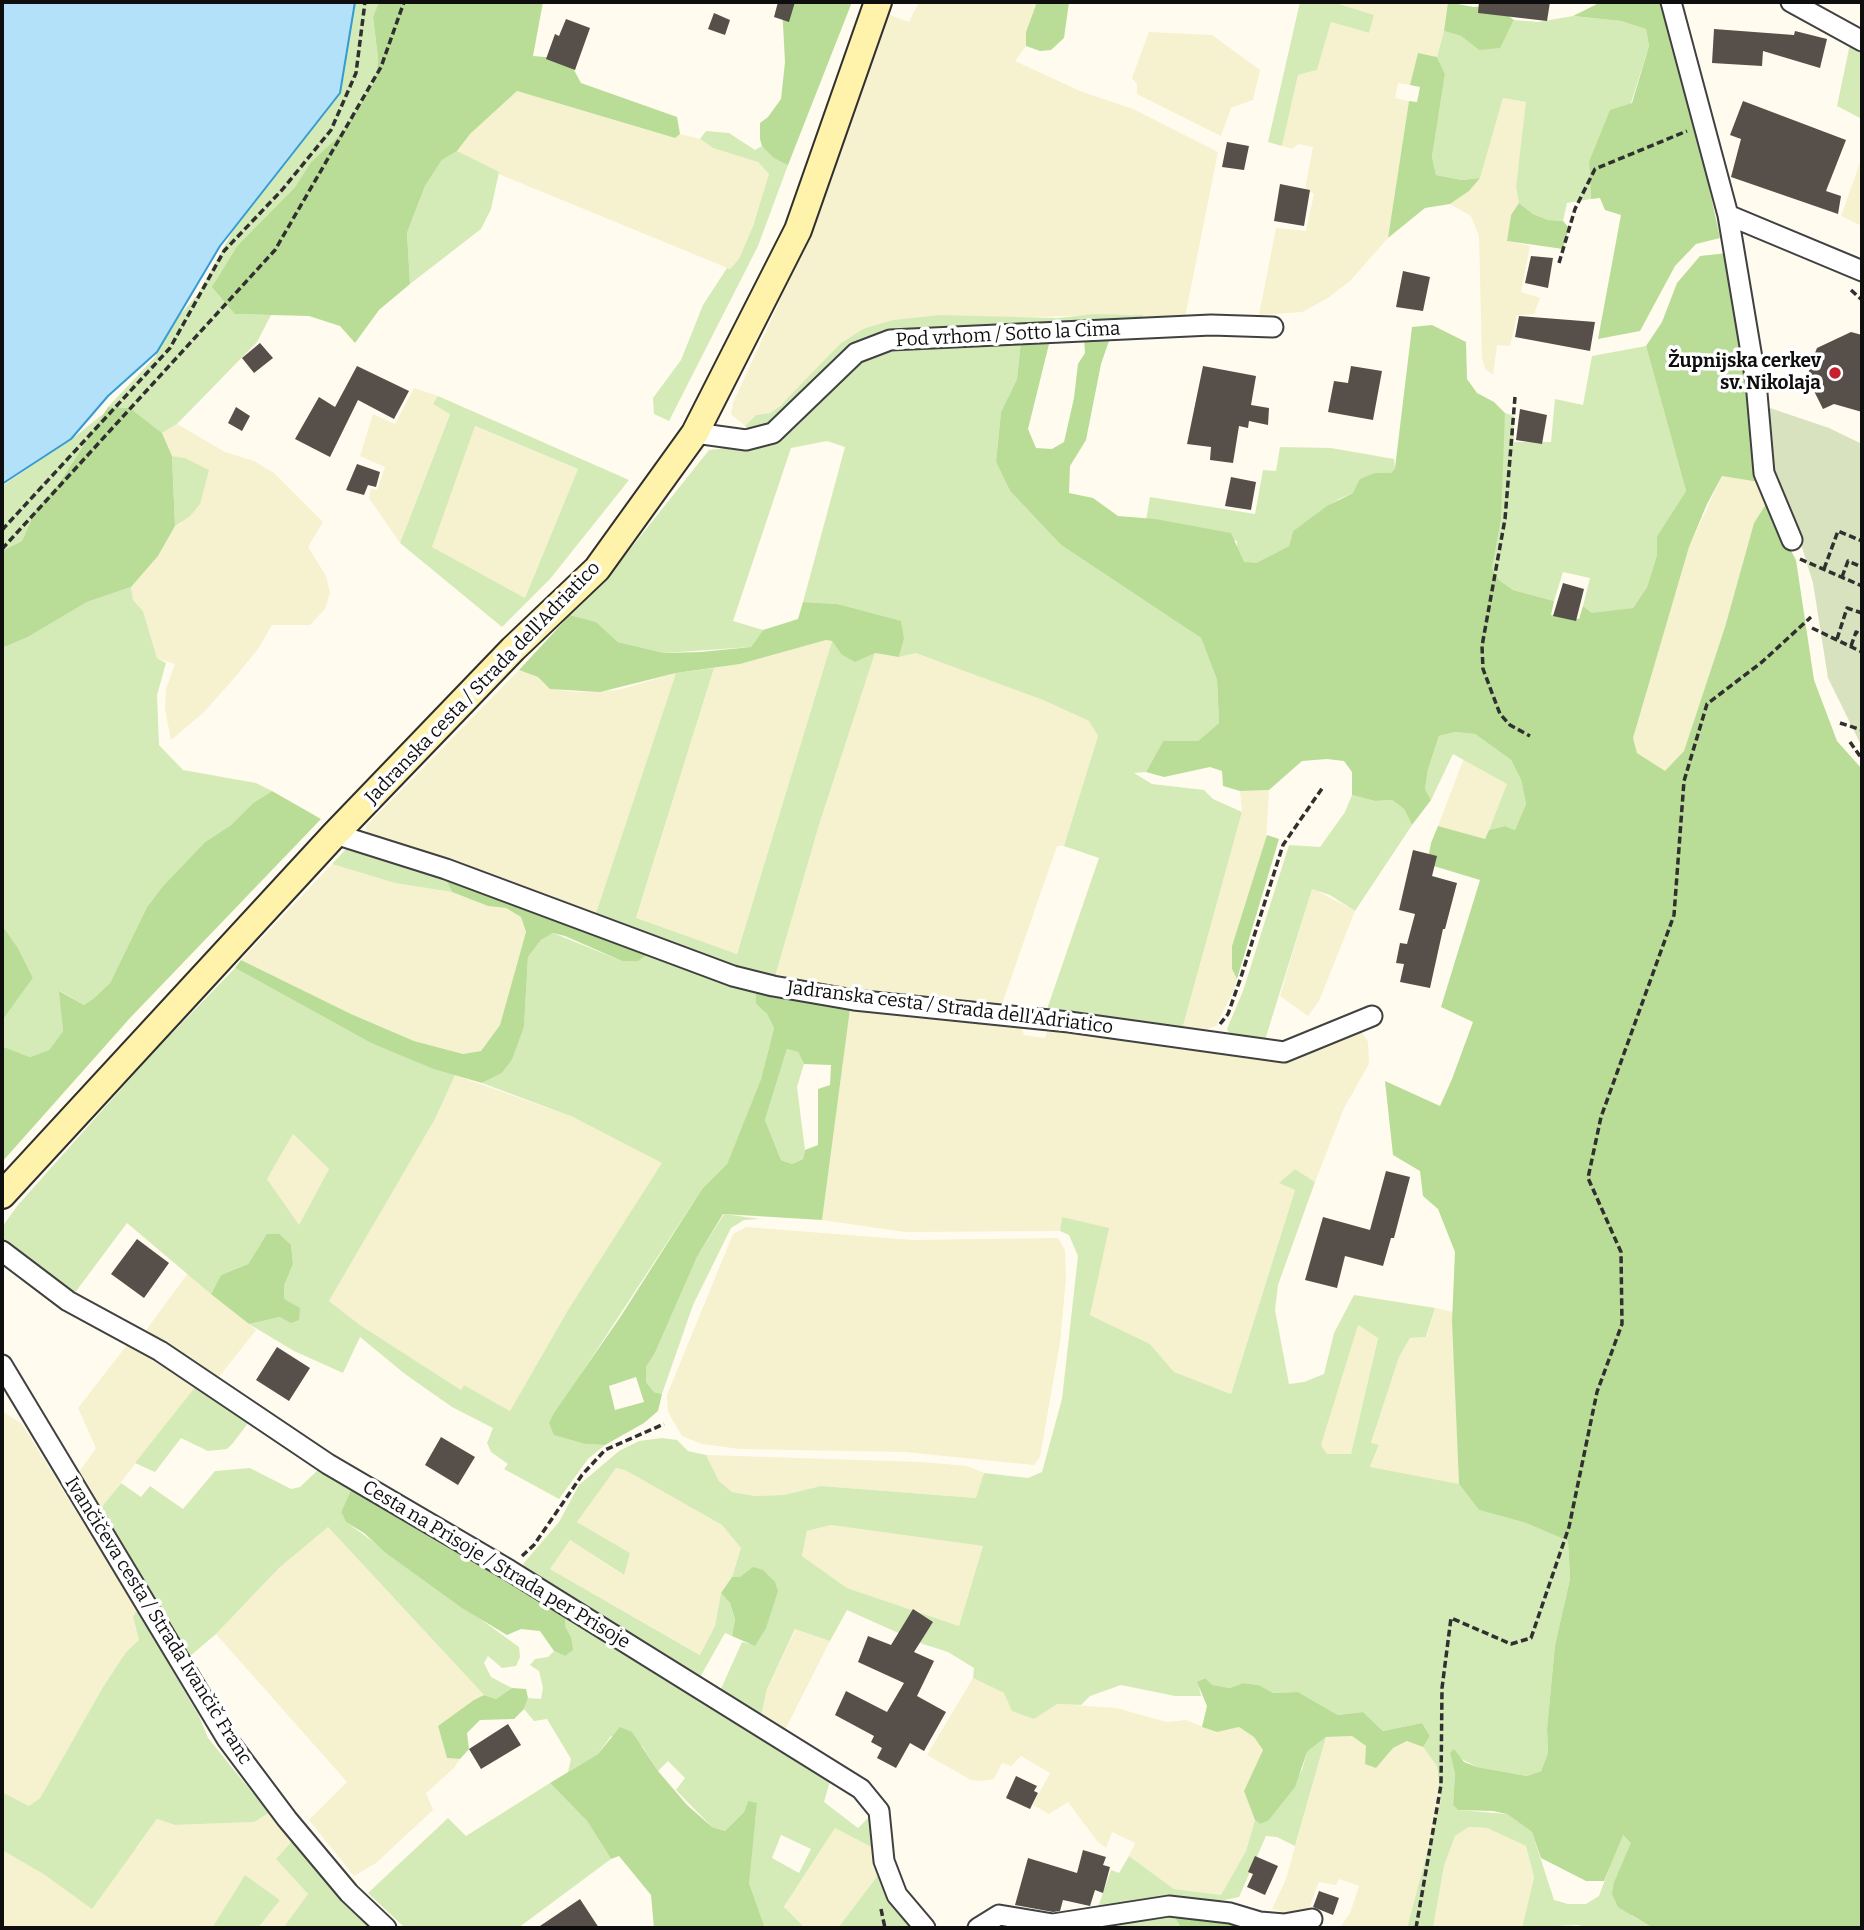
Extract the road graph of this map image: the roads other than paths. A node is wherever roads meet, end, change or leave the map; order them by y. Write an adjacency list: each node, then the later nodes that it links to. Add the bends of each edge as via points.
1 (878, 2): 8 (main road, Jadranska cesta / Strada dell'Adriatico, via 798,230)
2 (1671, 2): 5 (street)
3 (1791, 2): 4 (street)
4 (1862, 41)
5 (1728, 215): 6 (street); 9 (street, via 1756,382 1764,473)
6 (1862, 271)
7 (1273, 327): 8 (street, Pod vrhom / Sotto la Cima, via 1211,325 890,340 856,354 773,433 746,440)
8 (695, 433): 10 (main road, Jadranska cesta / Strada dell'Adriatico, via 597,569)
9 (1792, 540)
10 (335, 834): 11 (street, Jadranska cesta / Strada dell'Adriatico, via 446,869 733,976 773,986 854,1000 1069,1022 1284,1052); 12 (main road, Jadranska cesta / Strada dell'Adriatico)
11 (1372, 1016)
12 (2, 1195)
13 (2, 1251): 17 (street, Cesta na Prisoje / Strada per Prisoje, via 68,1301 160,1351 328,1464 506,1568 861,1789 879,1811 884,1861 897,1895)
14 (2, 1365): 16 (street, Ivančičeva cesta / Strada Ivančič Franc, via 228,1740 349,1893)
15 (1312, 1919): 18 (street, via 1260,1922 1230,1913 1169,1906 1053,1924 999,1914)
16 (386, 1928)
17 (925, 1928)
18 (978, 1928)

